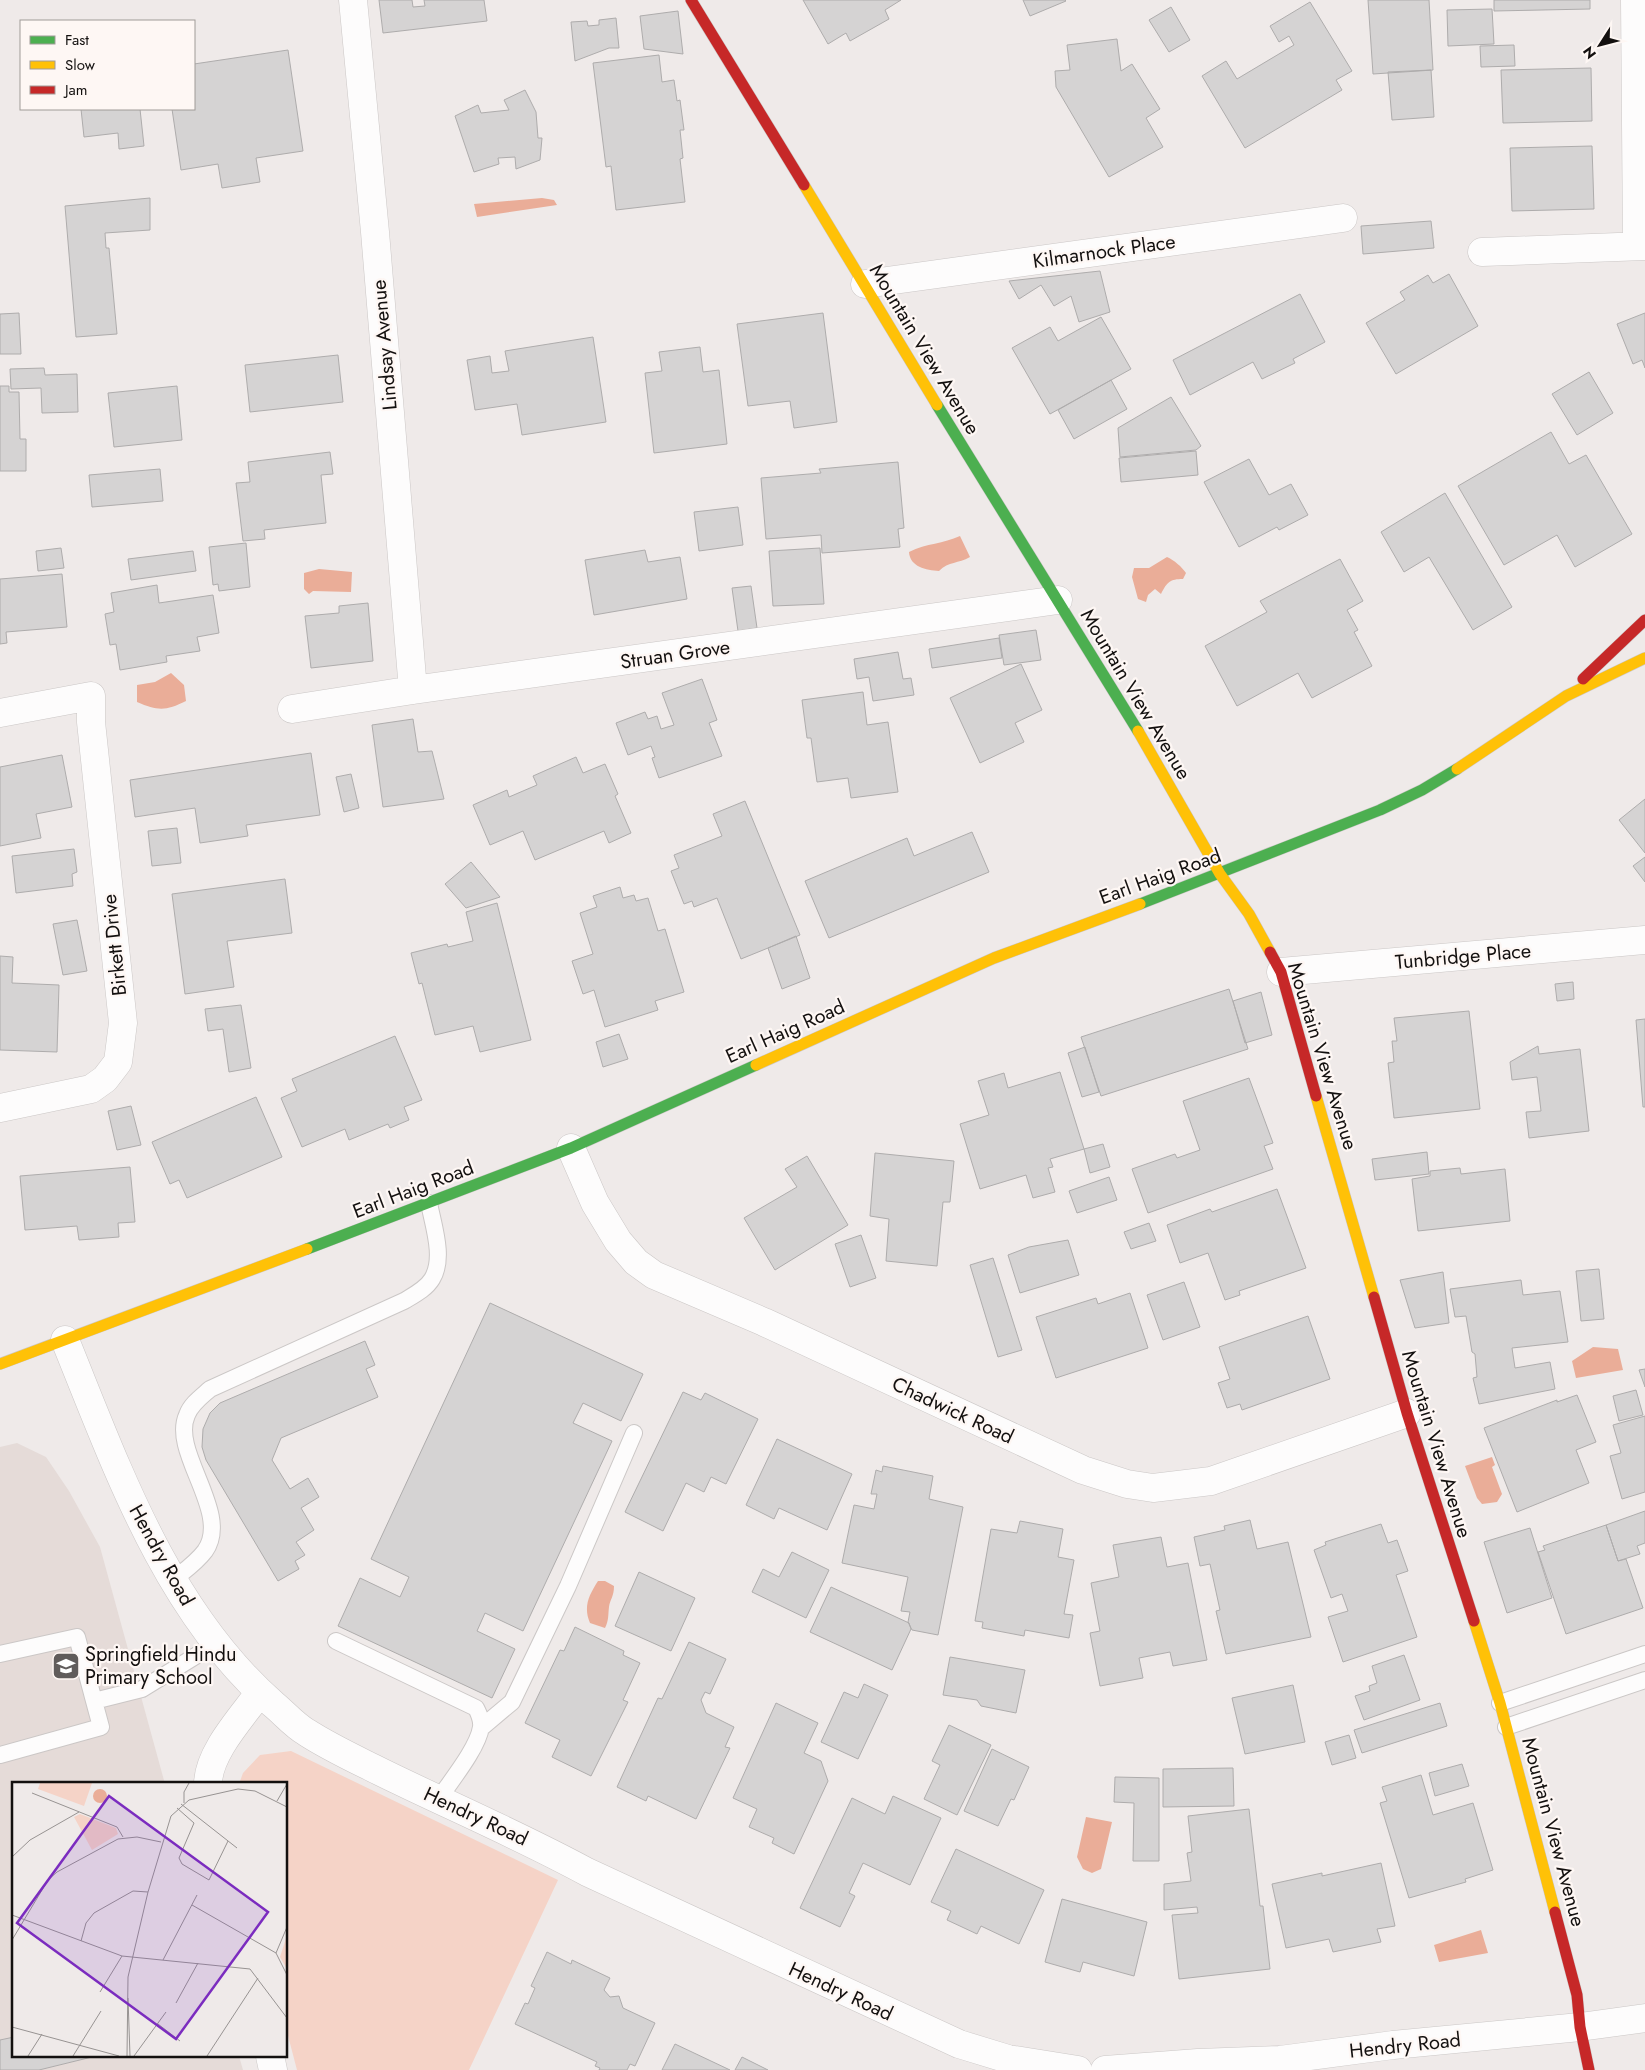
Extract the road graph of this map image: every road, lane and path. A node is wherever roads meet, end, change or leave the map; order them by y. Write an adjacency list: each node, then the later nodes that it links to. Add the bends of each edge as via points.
1 (353, 0): 11 (street, Lindsay Avenue)
2 (691, 0): 7 (street, Mountain View Avenue)
3 (1635, 0): 5 (street)
4 (1344, 218): 7 (street, Kilmarnock Place)
5 (1641, 246): 6 (street)
6 (1482, 252)
7 (865, 284): 8 (street, Mountain View Avenue, via 981,479)
8 (1058, 600): 11 (street, Struan Grove); 15 (street, Mountain View Avenue)
9 (1645, 620): 12 (street, Earl Haig Road)
10 (1645, 658): 12 (street, Earl Haig Road)
11 (413, 690): 13 (street, Struan Grove)
12 (1566, 696): 15 (street, Earl Haig Road, via 1422,790)
13 (292, 709)
14 (0, 713): 18 (street, Birkett Drive, via 91,696 91,722 123,1023 118,1062 105,1079 91,1089)
15 (1220, 874): 17 (street, Mountain View Avenue, via 1249,914); 19 (street, Earl Haig Road, via 994,958)
16 (1645, 940): 17 (street, Tunbridge Place)
17 (1281, 972): 23 (street, Mountain View Avenue)
18 (0, 1108)
19 (571, 1148): 20 (street, Earl Haig Road); 23 (street, Chadwick Road, via 595,1203 618,1241 636,1262 654,1275 764,1322 1083,1470 1127,1484 1153,1488 1211,1481)
20 (429, 1203): 21 (street, Earl Haig Road); 25 (lane, via 439,1260 432,1279 419,1292 210,1389 194,1403 186,1416 185,1442 211,1518 210,1536 206,1550)
21 (65, 1340): 22 (street, Earl Haig Road); 25 (street, Hendry Road, via 122,1480)
22 (0, 1364)
23 (1407, 1414): 33 (street, Mountain View Avenue)
24 (634, 1433): 35 (lane, via 568,1586 512,1702)
25 (173, 1580): 27 (street, Hendry Road)
26 (336, 1641): 35 (lane, via 476,1708)
27 (215, 1644): 31 (street, Hendry Road); 32 (lane, via 142,1689)
28 (0, 1654): 32 (lane, via 77,1637)
29 (1645, 1654): 33 (lane)
30 (1645, 1680): 34 (lane)
31 (260, 1692): 37 (street, via 217,1751); 38 (street, Hendry Road, via 305,1732)
32 (94, 1702): 36 (lane, via 101,1728)
33 (1500, 1703): 34 (street, Mountain View Avenue)
34 (1506, 1727): 40 (street, Mountain View Avenue, via 1577,1995)
35 (481, 1728): 38 (lane, via 471,1751)
36 (0, 1755)
37 (208, 1782)
38 (438, 1800): 41 (street, Hendry Road, via 959,2044 1008,2059)
39 (1645, 2018): 40 (street, Hendry Road)
40 (1580, 2027): 42 (street, Hendry Road, via 1393,2045 1280,2060); 43 (street, Mountain View Avenue)
41 (1078, 2070)
42 (1105, 2070)
43 (1589, 2070)

